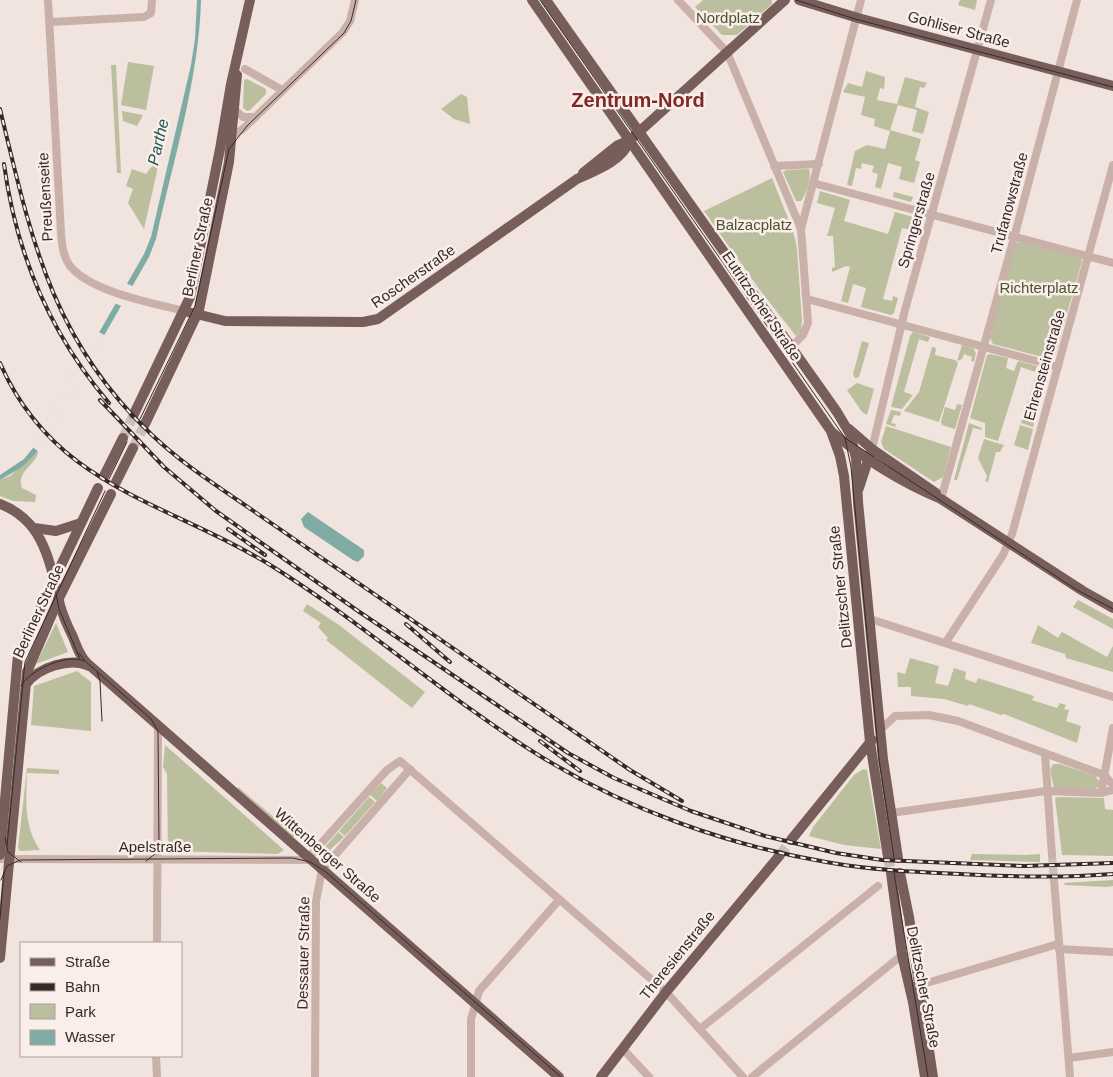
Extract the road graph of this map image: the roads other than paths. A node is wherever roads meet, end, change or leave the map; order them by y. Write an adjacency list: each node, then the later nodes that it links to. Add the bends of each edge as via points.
1 (48, 0): 14 (street, Preußenseite)
2 (152, 0): 14 (street, via 151,13 144,17)
3 (250, 0): 17 (main road, Berliner Straße)
4 (354, 0): 20 (street, via 350,21 343,32)
5 (532, 0): 26 (main road, Eutritzscher Straße)
6 (546, 0): 24 (main road, Eutritzscher Straße)
7 (678, 0): 16 (street)
8 (784, 0): 16 (main road, Roscherstraße)
9 (799, 0): 13 (main road, Gohliser Straße)
10 (861, 0): 13 (street)
11 (991, 0): 15 (street, Springerstraße)
12 (1077, 0): 18 (street, Trufanowstraße)
13 (858, 18): 15 (main road, Gohliser Straße); 28 (street)
14 (50, 22): 40 (street, Preußenseite, via 62,250 80,276 130,298)
15 (978, 50): 18 (main road, Gohliser Straße); 34 (street, Springerstraße)
16 (727, 52): 24 (main road, Roscherstraße); 30 (street)
17 (241, 66): 20 (street); 21 (main road, Berliner Straße); 23 (main road, Berliner Straße, via 231,84)
18 (1057, 71): 19 (main road, Gohliser Straße); 36 (street, Trufanowstraße)
19 (1113, 86)
20 (282, 90): 22 (street)
21 (235, 110): 22 (street, via 244,117); 25 (main road, Berliner Straße)
22 (255, 117): 25 (street, via 239,132)
23 (225, 123): 25 (street); 27 (main road, Berliner Straße)
24 (638, 132): 26 (main road, Roscherstraße); 44 (main road, Eutritzscher Straße)
25 (233, 133): 27 (street); 41 (main road, Berliner Straße)
26 (630, 140): 41 (main road, Roscherstraße, via 623,152 602,167 577,180 372,322 226,321); 49 (main road, Eutritzscher Straße)
27 (220, 149): 40 (main road, Berliner Straße, via 193,283)
28 (819, 164): 30 (street); 31 (street)
29 (1113, 165): 37 (street, Ehrensteinstraße)
30 (774, 166): 33 (street)
31 (813, 183): 32 (street); 34 (street)
32 (807, 205): 33 (street); 35 (street)
33 (793, 210): 35 (street)
34 (931, 215): 36 (street); 42 (street, Springerstraße)
35 (801, 229): 39 (street)
36 (1014, 238): 37 (street); 43 (street, Trufanowstraße)
37 (1089, 256): 38 (street); 45 (street, Ehrensteinstraße)
38 (1113, 263)
39 (807, 299): 42 (street); 44 (street, via 808,323 803,336)
40 (184, 311): 41 (main road, Roscherstraße); 46 (main road, Berliner Straße)
41 (197, 315): 47 (main road, Berliner Straße)
42 (902, 323): 43 (street); 53 (street, Springerstraße)
43 (984, 346): 45 (street); 59 (street, Trufanowstraße)
44 (791, 347): 48 (main road, Eutritzscher Straße)
45 (1058, 367): 63 (street, Ehrensteinstraße)
46 (134, 414)
47 (145, 424)
48 (845, 424): 52 (main road, Delitzscher Straße); 53 (main road)
49 (831, 431): 52 (main road); 77 (main road, Delitzscher Straße, via 844,476)
50 (123, 438): 54 (main road)
51 (133, 448): 55 (main road)
52 (855, 450): 53 (main road); 57 (main road, Delitzscher Straße)
53 (870, 454): 57 (main road); 59 (main road, via 918,488)
54 (104, 476)
55 (116, 482)
56 (98, 488): 61 (main road, Berliner Straße)
57 (858, 492): 67 (main road, Delitzscher Straße)
58 (111, 494): 65 (main road, Berliner Straße)
59 (941, 499): 63 (main road)
60 (0, 504): 62 (main road, via 22,516)
61 (81, 523): 62 (main road, via 56,531); 64 (main road, Berliner Straße)
62 (34, 528): 64 (main road, Wittenberger Straße, via 45,546)
63 (1008, 543): 66 (main road); 68 (street, Ehrensteinstraße)
64 (55, 578): 65 (main road, Wittenberger Straße); 91 (main road, Berliner Straße, via 17,658)
65 (58, 594): 69 (main road, Wittenberger Straße, via 80,653); 70 (main road, Berliner Straße, via 31,659)
66 (1112, 606)
67 (870, 619): 68 (street); 72 (main road, Delitzscher Straße)
68 (946, 642): 71 (street)
69 (90, 666): 70 (main road, via 77,661 67,662 37,674); 74 (main road, Wittenberger Straße)
70 (26, 684): 91 (main road, Berliner Straße)
71 (1113, 697)
72 (879, 714): 73 (street); 76 (main road, Delitzscher Straße)
73 (895, 716): 76 (street); 78 (street, via 920,714 958,721)
74 (158, 727): 92 (street); 93 (main road, Wittenberger Straße)
75 (1113, 728): 82 (street)
76 (880, 730): 77 (main road); 87 (main road, Delitzscher Straße)
77 (870, 742): 79 (main road); 81 (main road, Delitzscher Straße)
78 (1045, 754): 82 (street); 85 (street)
79 (854, 763): 81 (main road); 88 (main road)
80 (410, 769): 93 (street, via 400,761 387,770); 94 (street); 97 (street)
81 (874, 770): 87 (main road, Delitzscher Straße, via 893,858)
82 (1104, 775): 83 (street); 86 (street)
83 (1113, 785)
84 (1113, 790): 86 (street)
85 (1046, 791): 86 (street); 87 (street); 90 (street)
86 (1100, 793)
87 (891, 813)
88 (791, 840)
89 (780, 854): 104 (main road, Theresienstraße)
90 (1052, 855)
91 (3, 858): 92 (street, Apelstraße); 102 (main road, Berliner Straße)
92 (158, 859): 93 (street, Apelstraße); 98 (street)
93 (309, 859): 94 (main road, Wittenberger Straße)
94 (322, 870): 105 (main road, Wittenberger Straße); 112 (street, Dessauer Straße, via 316,902)
95 (1054, 880): 99 (street)
96 (878, 886): 106 (street)
97 (559, 900): 104 (street); 105 (street, via 479,991)
98 (157, 942)
99 (1059, 946): 100 (street); 103 (street); 110 (street)
100 (1113, 952)
101 (902, 955): 103 (main road, Delitzscher Straße, via 895,873 910,917); 118 (street); 119 (main road, Delitzscher Straße, via 915,1010)
102 (0, 958)
103 (920, 985): 120 (main road, Delitzscher Straße)
104 (666, 992): 106 (street); 107 (main road, Theresienstraße)
105 (475, 1003): 113 (street, via 471,1019); 114 (main road, Wittenberger Straße)
106 (700, 1029): 117 (street)
107 (623, 1049): 115 (main road, Theresienstraße); 116 (street)
108 (1113, 1052): 110 (street)
109 (156, 1057): 111 (street)
110 (1069, 1058): 121 (street)
111 (157, 1077)
112 (315, 1077)
113 (471, 1077)
114 (559, 1077)
115 (601, 1077)
116 (649, 1077)
117 (743, 1077)
118 (752, 1077)
119 (925, 1077)
120 (933, 1077)
121 (1070, 1077)

